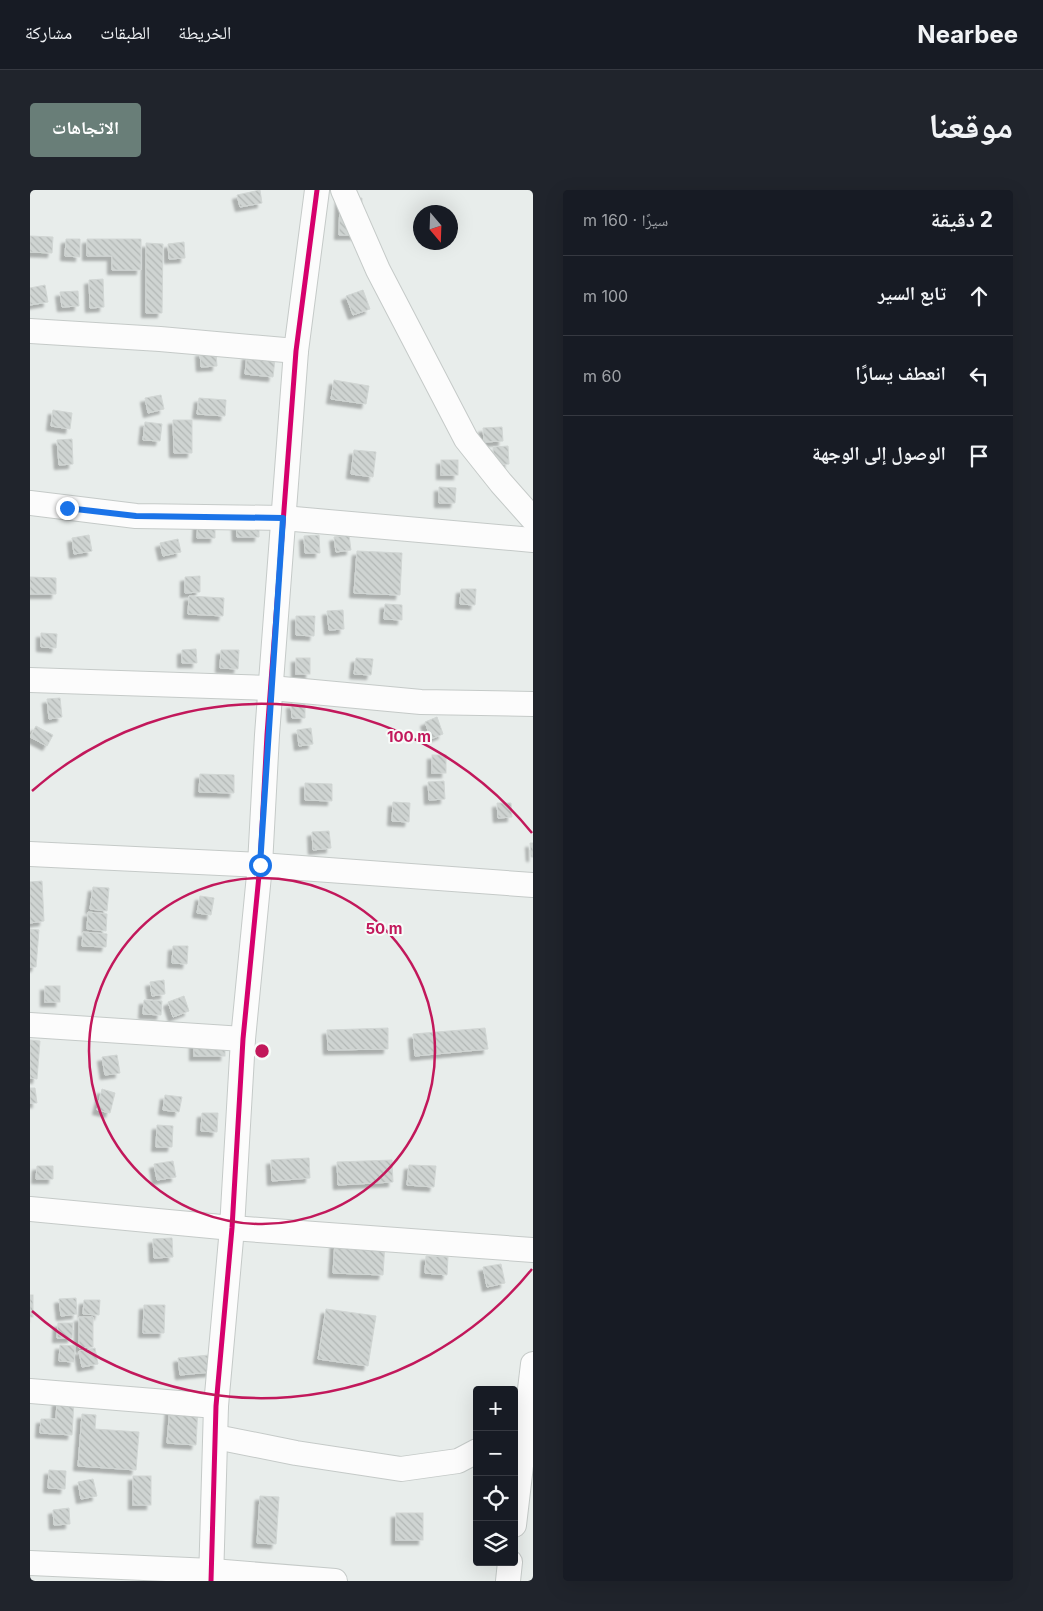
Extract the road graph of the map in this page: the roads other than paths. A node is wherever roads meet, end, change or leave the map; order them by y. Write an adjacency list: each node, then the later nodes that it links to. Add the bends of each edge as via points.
1 (317, 190): 4 (street)
2 (343, 190): 7 (street, via 378,270 466,439)
3 (30, 331): 4 (street)
4 (296, 351): 6 (street)
5 (30, 503): 6 (street, via 136,516)
6 (283, 518): 8 (street); 10 (street)
7 (533, 519)
8 (533, 540)
9 (30, 680): 10 (street)
10 (271, 688): 11 (street, via 421,702); 13 (street)
11 (533, 704)
12 (30, 854): 13 (street)
13 (260, 865): 14 (street); 16 (street)
14 (533, 886)
15 (30, 1025): 16 (street)
16 (243, 1038): 18 (street)
17 (30, 1209): 18 (street)
18 (232, 1228): 19 (street); 22 (street)
19 (533, 1250)
20 (533, 1364): 23 (street)
21 (30, 1391): 22 (street)
22 (216, 1406): 24 (street)
23 (524, 1427): 26 (street)
24 (216, 1437): 25 (street, via 401,1469 458,1461); 29 (street)
25 (473, 1453)
26 (514, 1521)
27 (30, 1563): 29 (street)
28 (510, 1566): 31 (street)
29 (212, 1576): 30 (street)
30 (335, 1581)
31 (508, 1581)

